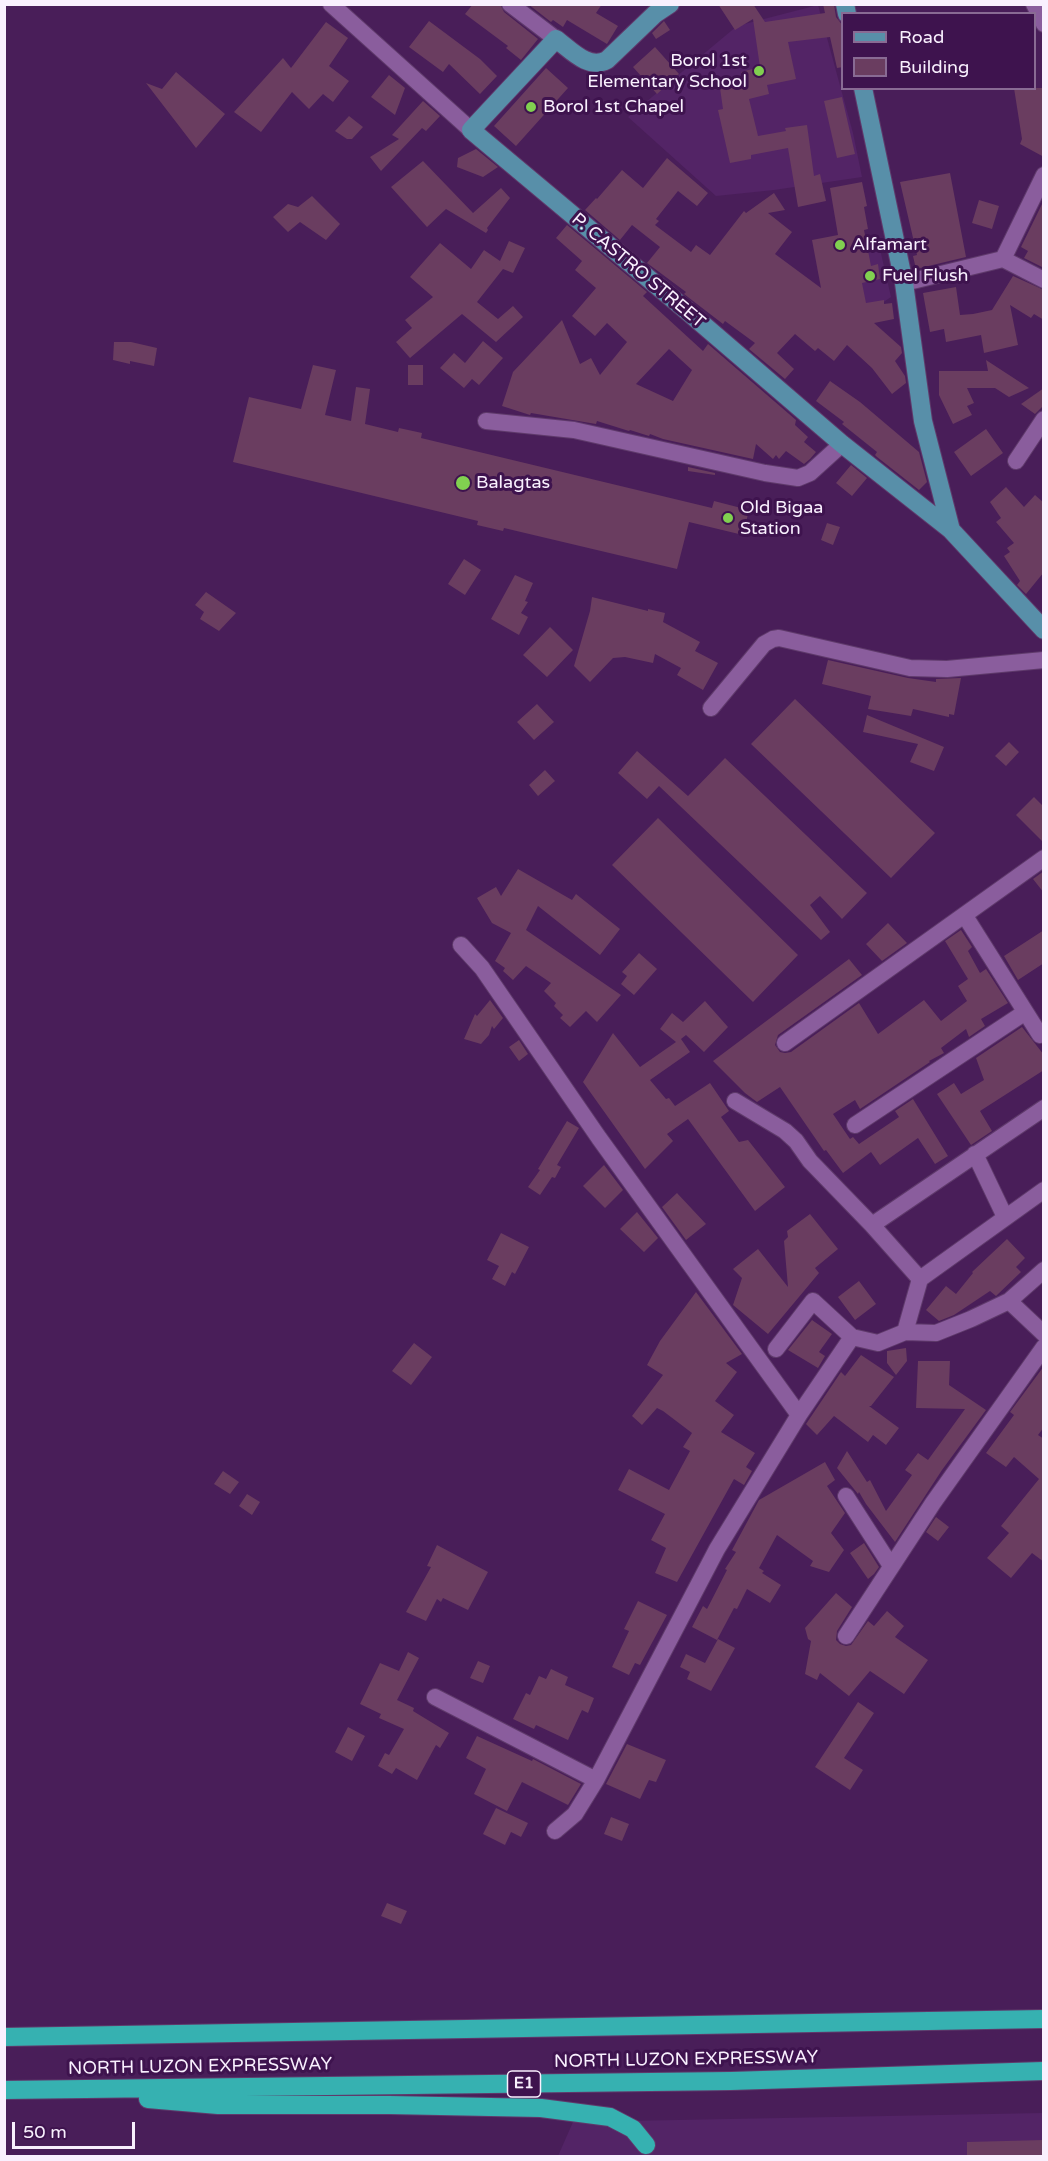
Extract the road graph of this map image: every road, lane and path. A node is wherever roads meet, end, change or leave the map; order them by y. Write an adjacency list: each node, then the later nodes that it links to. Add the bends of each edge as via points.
1 (331, 4): 8 (street, P. CASTRO STREET)
2 (510, 4): 6 (street)
3 (670, 4): 6 (main road, via 599,64 590,64)
4 (1035, 4): 5 (street)
5 (1044, 24)
6 (556, 39): 8 (main road)
7 (863, 90): 12 (main road)
8 (471, 130): 15 (main road, P. CASTRO STREET)
9 (1044, 175): 10 (street)
10 (1003, 259): 11 (street); 12 (street)
11 (1044, 280)
12 (904, 283): 17 (main road, via 923,421)
13 (1044, 420): 16 (street)
14 (486, 421): 15 (street, via 574,430 798,478)
15 (842, 444): 17 (main road, P. CASTRO STREET)
16 (1016, 460)
17 (951, 530): 18 (main road, P. CASTRO STREET)
18 (1044, 630)
19 (1044, 660): 20 (street, via 946,669 910,668 773,639 764,644)
20 (711, 708)
21 (1044, 858): 22 (street)
22 (964, 916): 24 (street); 26 (street)
23 (461, 945): 42 (street, via 482,968)
24 (1024, 1013): 25 (street); 29 (street)
25 (1040, 1035)
26 (785, 1043)
27 (735, 1101): 33 (street, via 785,1131)
28 (1044, 1108): 30 (street)
29 (855, 1125)
30 (975, 1154): 32 (street); 33 (street)
31 (1044, 1190): 32 (street)
32 (1005, 1217): 35 (street)
33 (872, 1225): 35 (street)
34 (1044, 1270): 36 (street)
35 (920, 1279): 37 (street)
36 (1009, 1301): 37 (street, via 936,1333); 38 (street)
37 (905, 1332): 39 (street, via 878,1342)
38 (1044, 1334)
39 (852, 1337): 41 (street, via 813,1301); 42 (street)
40 (1044, 1347): 44 (street)
41 (776, 1348)
42 (799, 1415): 47 (street, via 717,1549)
43 (846, 1496): 44 (street)
44 (891, 1566): 45 (street)
45 (846, 1636)
46 (435, 1697): 47 (street)
47 (596, 1780): 48 (street, via 575,1814)
48 (555, 1831)
49 (1044, 2019): 50 (highway, NORTH LUZON EXPRESSWAY)
50 (4, 2037)
51 (1044, 2070): 52 (highway, NORTH LUZON EXPRESSWAY / E1, via 731,2081)
52 (93, 2090): 53 (highway, NORTH LUZON EXPRESSWAY / E1); 54 (highway, via 218,2104 459,2106 582,2112 610,2116 633,2128)
53 (4, 2091)
54 (646, 2145)

